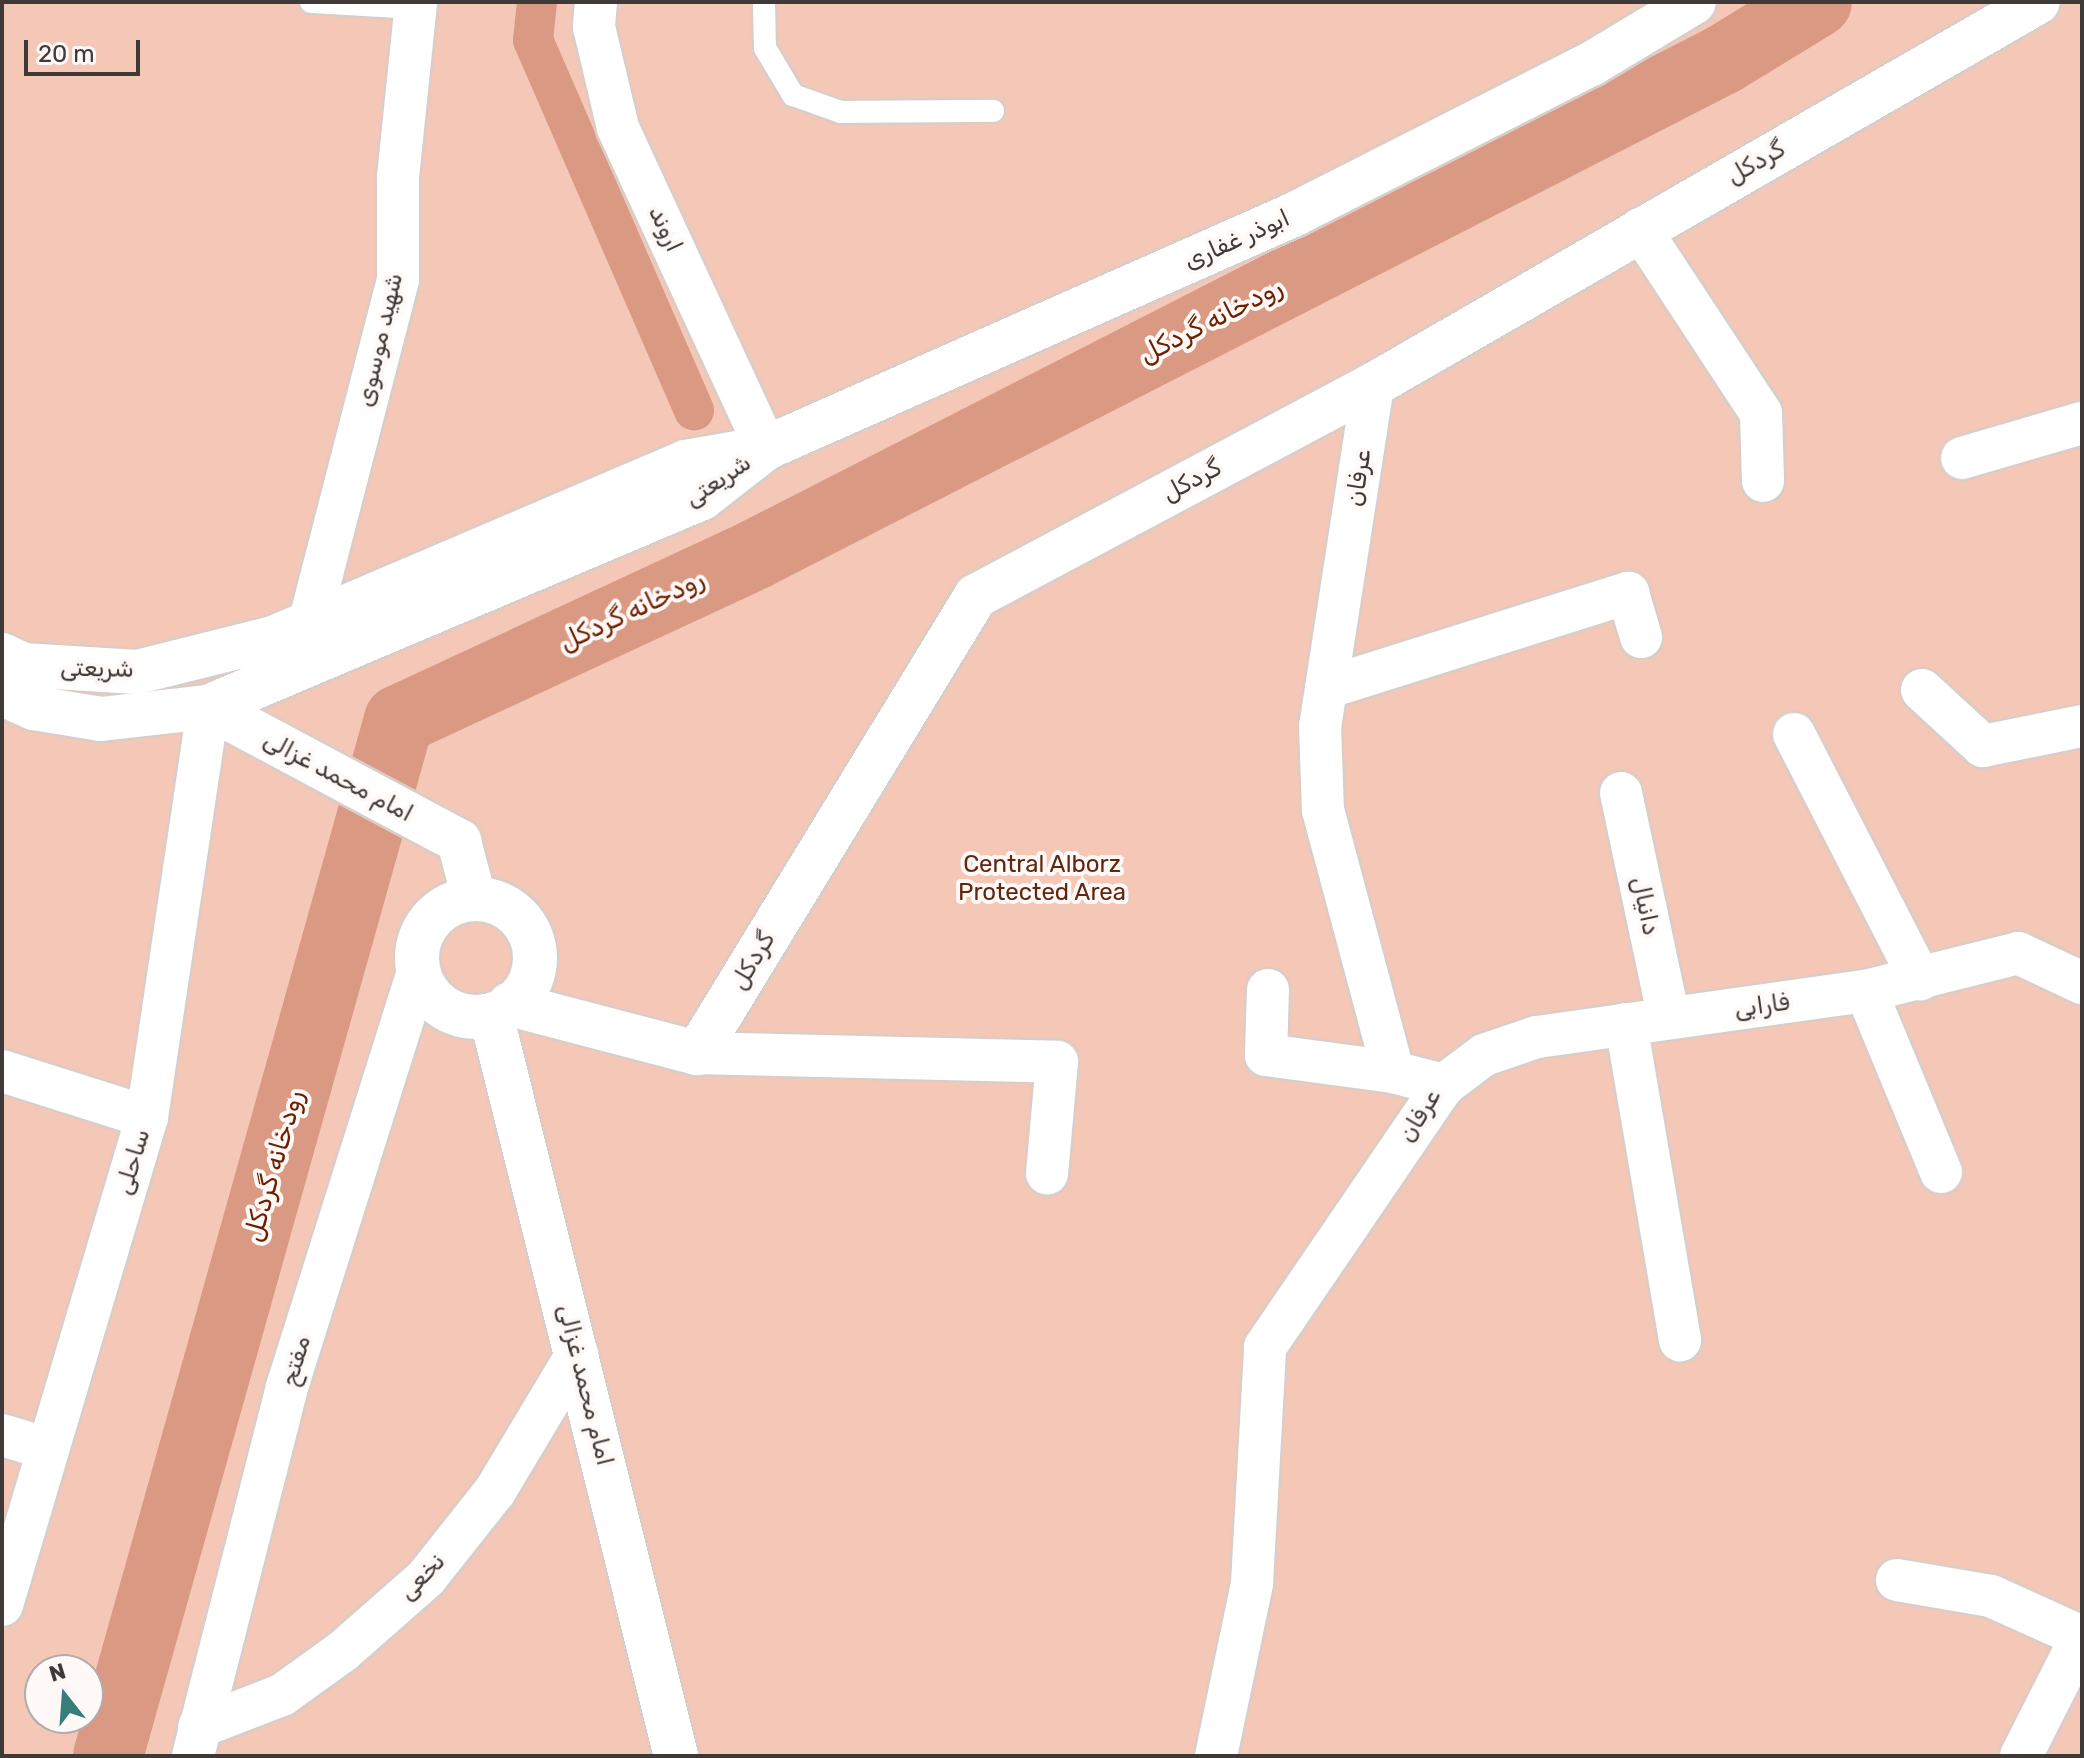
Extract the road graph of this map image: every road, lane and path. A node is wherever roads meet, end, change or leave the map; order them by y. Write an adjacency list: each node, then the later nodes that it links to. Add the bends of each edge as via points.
1 (311, 2): 6 (lane)
2 (596, 2): 11 (street, اروند, via 594,27 618,128)
3 (764, 2): 7 (lane, via 765,48 793,95 841,112)
4 (1694, 2): 11 (street, ابوذر غفاری, via 1591,64 1295,214)
5 (2038, 2): 8 (street, گردکل)
6 (415, 5): 14 (street, شهید موسوی, via 398,177 398,280)
7 (993, 111)
8 (1640, 229): 9 (street, گردکل); 13 (street, via 1761,413)
9 (1373, 385): 17 (street, عرفان); 33 (street, گردکل, via 976,596)
10 (2082, 423): 12 (street)
11 (766, 448): 14 (street, شریعتی, via 686,462); 20 (street, شریعتی, via 702,498)
12 (1962, 458)
13 (1763, 481)
14 (309, 624): 16 (street, شریعتی, via 220,655 137,672 23,665)
15 (1641, 637): 17 (street, via 1628,593)
16 (2, 655)
17 (1326, 688): 35 (street, عرفان, via 1320,726 1323,810)
18 (1922, 690): 21 (street, via 1983,746)
19 (2, 694): 20 (street, شریعتی, via 34,708 101,719)
20 (208, 707): 24 (street, امام محمد غزالی, via 459,841); 37 (street, ساحلی)
21 (2082, 726)
22 (1794, 734): 26 (street)
23 (1621, 793): 31 (street, دانیال)
24 (474, 898): 25 (street, via 435,914 417,950); 30 (street, via 496,901 529,930 535,951 524,993)
25 (418, 971): 30 (street, via 439,1004 464,1015); 47 (street, مفتح, via 287,1387)
26 (1920, 979): 27 (street, فارابی, via 2018,953); 29 (street, فارابی)
27 (2082, 983)
28 (1268, 990): 35 (street, via 1266,1055)
29 (1866, 991): 31 (street, فارابی); 38 (street)
30 (500, 1010): 33 (street); 41 (street, امام محمد غزالی)
31 (1669, 1018): 32 (street, فارابی)
32 (1626, 1024): 36 (street, فارابی, via 1537,1037 1484,1055); 40 (street)
33 (697, 1053): 39 (street, via 1057,1062)
34 (2, 1071): 37 (street)
35 (1393, 1072): 36 (street, عرفان)
36 (1444, 1085): 49 (street, عرفان, via 1265,1347 1252,1583)
37 (147, 1117): 43 (street, ساحلی)
38 (1941, 1172)
39 (1047, 1174)
40 (1680, 1340)
41 (577, 1354): 47 (street, نخعی, via 495,1491 426,1578 343,1651 282,1695); 48 (street, امام محمد غزالی)
42 (2, 1435): 43 (street)
43 (48, 1449): 45 (street, ساحلی)
44 (1897, 1580): 46 (street, via 1991,1596)
45 (2, 1605)
46 (2082, 1636): 50 (street)
47 (196, 1741)
48 (676, 1756)
49 (1216, 1756)
50 (2021, 1756)

